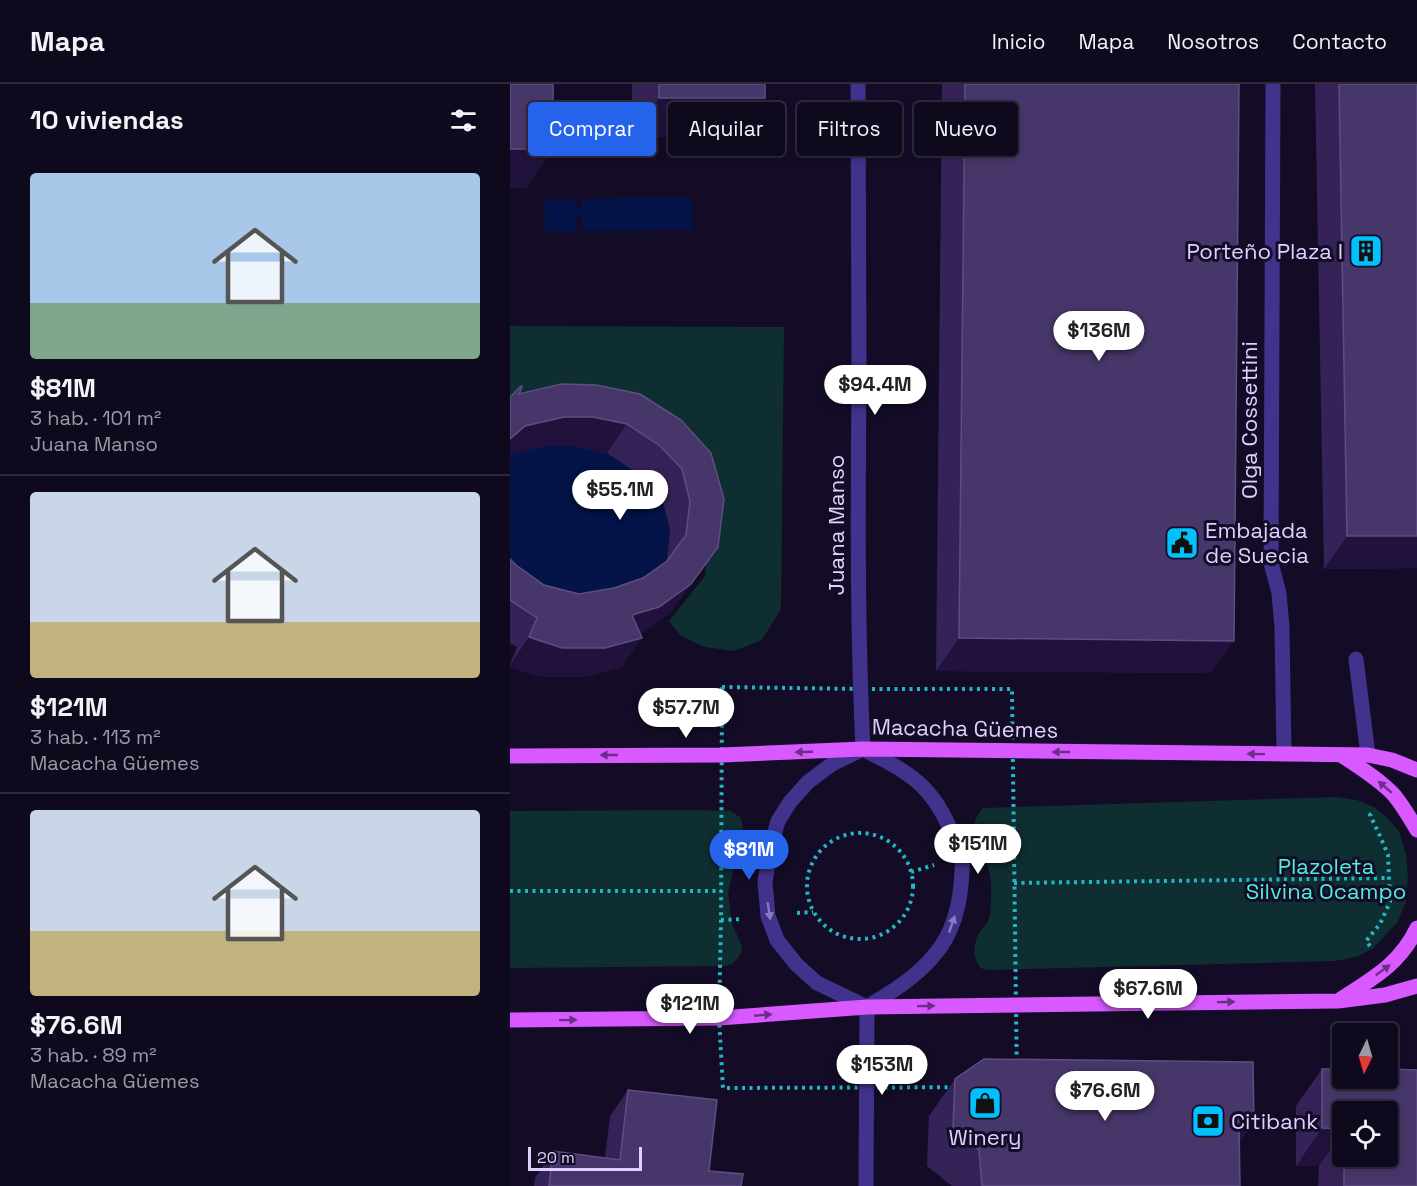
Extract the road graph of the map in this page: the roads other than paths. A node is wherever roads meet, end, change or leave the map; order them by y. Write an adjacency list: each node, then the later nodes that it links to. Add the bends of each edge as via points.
1 (858, 84): 4 (street, Juana Manso)
2 (1273, 84): 5 (street, Olga Cossettini, via 1271,563 1282,628)
3 (1356, 659): 7 (street)
4 (862, 749): 5 (main road, Macacha Güemes, one-way to 4); 8 (main road, Macacha Güemes, one-way to 8, via 722,755); 14 (street, one-way to 4, via 899,988 936,953 949,933 962,886 962,857 940,807 924,787); 14 (street, one-way to 14, via 832,764 790,802 778,821 765,882 768,916 777,940 796,964 818,982)
5 (1284, 754): 6 (main road, Macacha Güemes)
6 (1341, 755): 7 (main road, Macacha Güemes); 10 (main road, one-way to 6, via 1393,794)
7 (1368, 755): 9 (main road, Macacha Güemes)
8 (510, 756)
9 (1417, 771)
10 (1417, 830)
11 (1417, 928): 13 (main road, one-way to 11, via 1390,966)
12 (1417, 986): 13 (main road)
13 (1338, 1001): 14 (main road, one-way to 13)
14 (867, 1006): 15 (main road, one-way to 14, via 719,1018); 16 (street)
15 (510, 1020)
16 (866, 1186)

